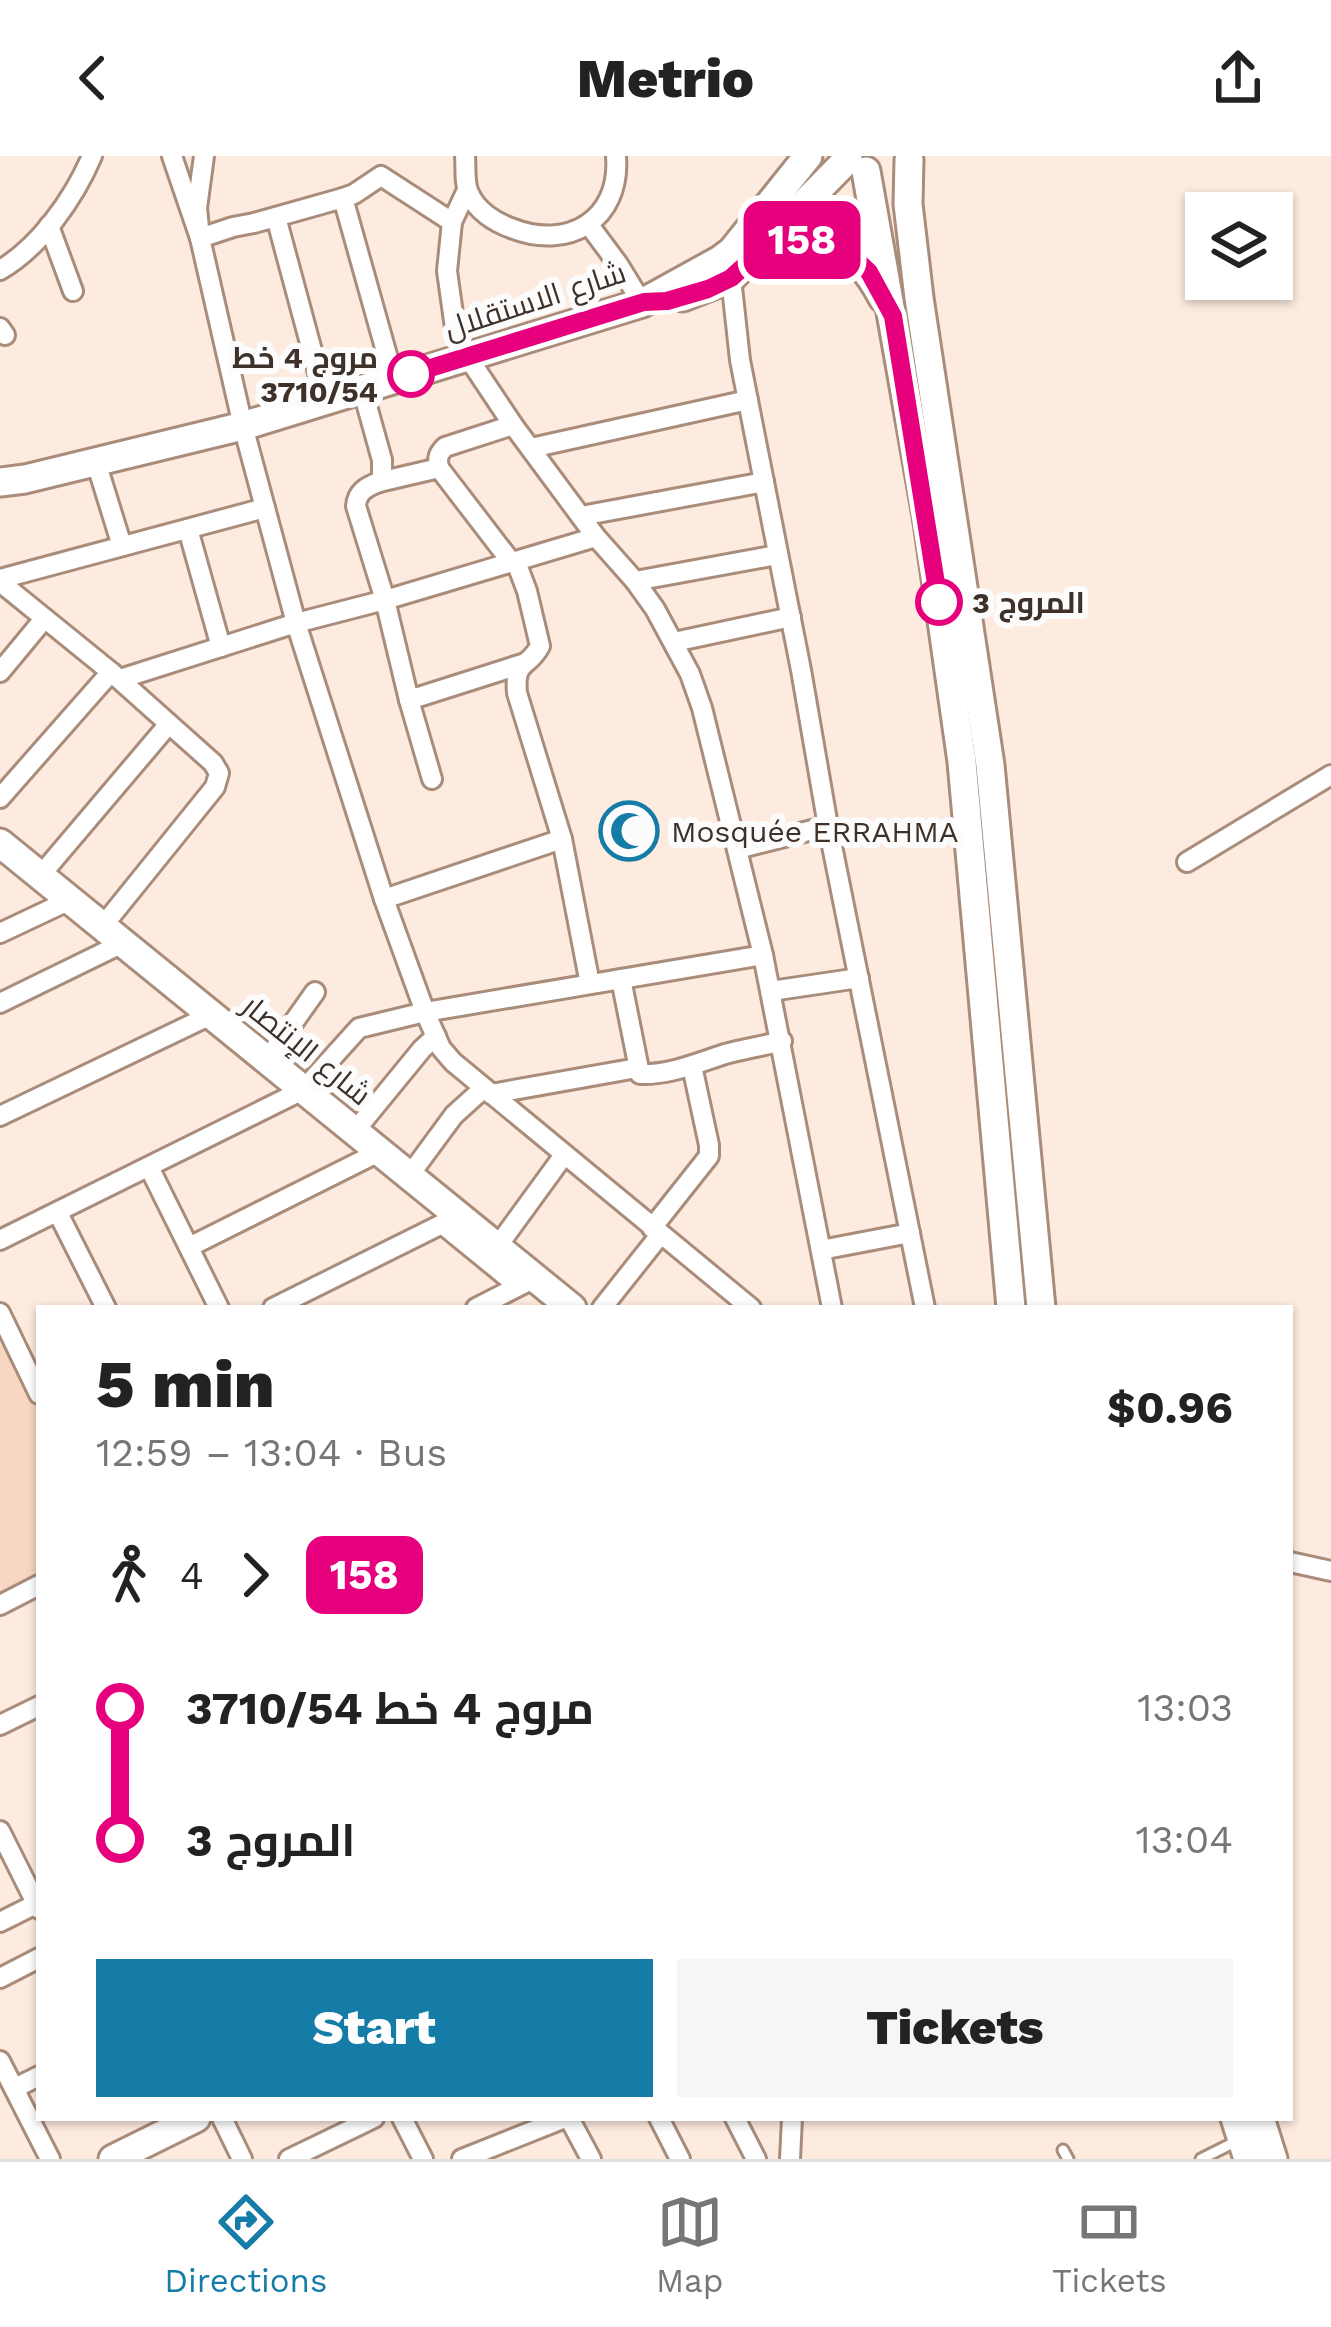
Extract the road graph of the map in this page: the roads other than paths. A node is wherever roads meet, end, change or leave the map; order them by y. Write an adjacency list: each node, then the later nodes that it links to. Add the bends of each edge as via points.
1 (92, 156): 15 (street)
2 (172, 156): 16 (street)
3 (204, 156): 16 (street)
4 (465, 156): 10 (street)
5 (616, 156): 14 (street, via 615,188)
6 (784, 156): 17 (main road)
7 (808, 156): 17 (main road)
8 (910, 158): 9 (main road, via 889,172); 110 (main road, via 919,298 990,766)
9 (853, 162): 17 (main road); 21 (main road)
10 (466, 190): 13 (street); 14 (street, via 494,221 517,231 558,236)
11 (343, 198): 12 (street); 13 (street, via 381,176); 23 (street)
12 (276, 217): 16 (street); 25 (street)
13 (452, 222): 22 (street, via 449,299)
14 (589, 225): 20 (street)
15 (49, 226): 18 (street); 19 (street)
16 (200, 238): 28 (street)
17 (739, 262): 20 (main road, شارع الاستقلال, via 720,260); 21 (main road, via 804,240 827,243 869,272); 26 (street, via 733,308)
18 (0, 270)
19 (73, 291)
20 (643, 303): 22 (main road, شارع الاستقلال)
21 (893, 316): 109 (main road, via 962,762)
22 (466, 356): 23 (main road, شارع الاستقلال); 27 (street)
23 (394, 380): 24 (main road, شارع الاستقلال)
24 (362, 388): 25 (main road, شارع الاستقلال); 33 (street, via 382,460)
25 (325, 399): 28 (main road, شارع الاستقلال)
26 (748, 400): 29 (street); 34 (street)
27 (513, 425): 29 (street); 31 (street, via 446,447)
28 (243, 426): 30 (main road, شارع الاستقلال); 35 (street)
29 (532, 448): 36 (street)
30 (96, 462): 32 (main road, شارع الاستقلال); 39 (street)
31 (439, 468): 33 (street); 41 (street)
32 (0, 482)
33 (379, 482): 44 (street, via 363,490 356,506)
34 (764, 482): 36 (street); 40 (street)
35 (265, 508): 37 (street); 47 (street)
36 (581, 516): 38 (street)
37 (188, 529): 39 (street); 49 (street)
38 (596, 537): 41 (street); 43 (street)
39 (122, 546): 42 (street)
40 (777, 555): 43 (street); 45 (street)
41 (514, 563): 44 (street); 50 (street, via 540,646)
42 (0, 581): 46 (street)
43 (634, 581): 48 (street)
44 (385, 600): 47 (street); 53 (street)
45 (790, 617): 48 (street); 58 (street)
46 (44, 619): 51 (street); 52 (street)
47 (296, 623): 49 (street); 64 (street)
48 (674, 642): 61 (street, via 702,708)
49 (221, 647): 52 (street)
50 (522, 664): 53 (street); 59 (street, via 517,692)
51 (0, 672)
52 (115, 675): 54 (street); 57 (street)
53 (410, 700): 56 (street)
54 (168, 725): 63 (street); 67 (street, via 213,763 219,779)
55 (1331, 775): 62 (street)
56 (431, 779)
57 (0, 798)
58 (828, 826): 61 (street); 69 (street)
59 (562, 839): 64 (street); 71 (street)
60 (0, 843): 63 (main road, شارع الإنتصار)
61 (737, 849): 68 (street)
62 (1187, 862)
63 (40, 876): 65 (main road, شارع الإنتصار)
64 (384, 899): 75 (street)
65 (70, 900): 66 (street); 67 (main road, شارع الإنتصار)
66 (0, 933)
67 (112, 935): 74 (street); 76 (main road, شارع الإنتصار)
68 (764, 955): 70 (street); 72 (street)
69 (859, 978): 72 (street); 92 (street)
70 (621, 979): 71 (street); 81 (street)
71 (590, 984): 75 (street)
72 (771, 991): 78 (street)
73 (314, 992): 79 (street)
74 (0, 1003)
75 (425, 1012): 77 (street); 82 (street, via 359,1028)
76 (211, 1016): 79 (main road, شارع الإنتصار); 84 (street)
77 (436, 1036): 83 (street); 85 (street)
78 (782, 1041): 80 (street); 96 (street)
79 (266, 1060): 82 (main road, شارع الإنتصار)
80 (692, 1066): 81 (street, via 651,1074); 91 (street, via 709,1156)
81 (637, 1068): 83 (street)
82 (303, 1090): 85 (main road, شارع الإنتصار); 88 (street)
83 (488, 1091): 87 (street); 89 (street, via 454,1115)
84 (0, 1116)
85 (354, 1132): 86 (main road, شارع الإنتصار)
86 (380, 1152): 89 (main road, شارع الإنتصار); 94 (street)
87 (564, 1155): 91 (street); 95 (street)
88 (149, 1167): 90 (street); 94 (street)
89 (409, 1176): 95 (main road, شارع الإنتصار)
90 (58, 1213): 93 (street); 99 (street)
91 (656, 1232): 98 (street); 104 (street)
92 (910, 1233): 96 (street); 108 (street)
93 (0, 1240)
94 (189, 1247): 100 (street)
95 (497, 1247): 97 (main road, شارع الإنتصار)
96 (821, 1250): 107 (street)
97 (526, 1282): 101 (street, via 442,1224); 102 (street); 103 (main road, شارع الإنتصار)
98 (730, 1291): 105 (street); 106 (street)
99 (104, 1305)
100 (218, 1305)
101 (279, 1305)
102 (482, 1305)
103 (567, 1305)
104 (604, 1305)
105 (715, 1305)
106 (748, 1305)
107 (831, 1305)
108 (924, 1305)
109 (1011, 1305)
110 (1041, 1305)
111 (0, 1312): 112 (street)
112 (36, 1388)
113 (1293, 1563): 114 (street)
114 (1331, 1570)
115 (36, 1587): 116 (street)
116 (0, 1605)
117 (36, 1707): 118 (street)
118 (0, 1725)
119 (0, 1831): 120 (street)
120 (36, 1902)
121 (36, 1907): 122 (street)
122 (0, 1922)
123 (36, 1960): 124 (street)
124 (0, 1978)
125 (0, 2062): 127 (street)
126 (36, 2078): 127 (street)
127 (15, 2088): 139 (street)
128 (190, 2121): 140 (main road)
129 (223, 2121): 141 (street)
130 (369, 2121): 142 (street)
131 (404, 2121): 143 (street)
132 (559, 2121): 144 (street)
133 (569, 2121): 145 (street)
134 (661, 2121): 146 (street)
135 (737, 2121): 147 (street)
136 (792, 2121): 138 (street)
137 (1246, 2133): 148 (lane); 149 (main road)
138 (791, 2151): 147 (street)
139 (50, 2159)
140 (113, 2159)
141 (242, 2159)
142 (289, 2159)
143 (423, 2159)
144 (462, 2159)
145 (591, 2159)
146 (680, 2159)
147 (758, 2159)
148 (1201, 2159)
149 (1273, 2159)

